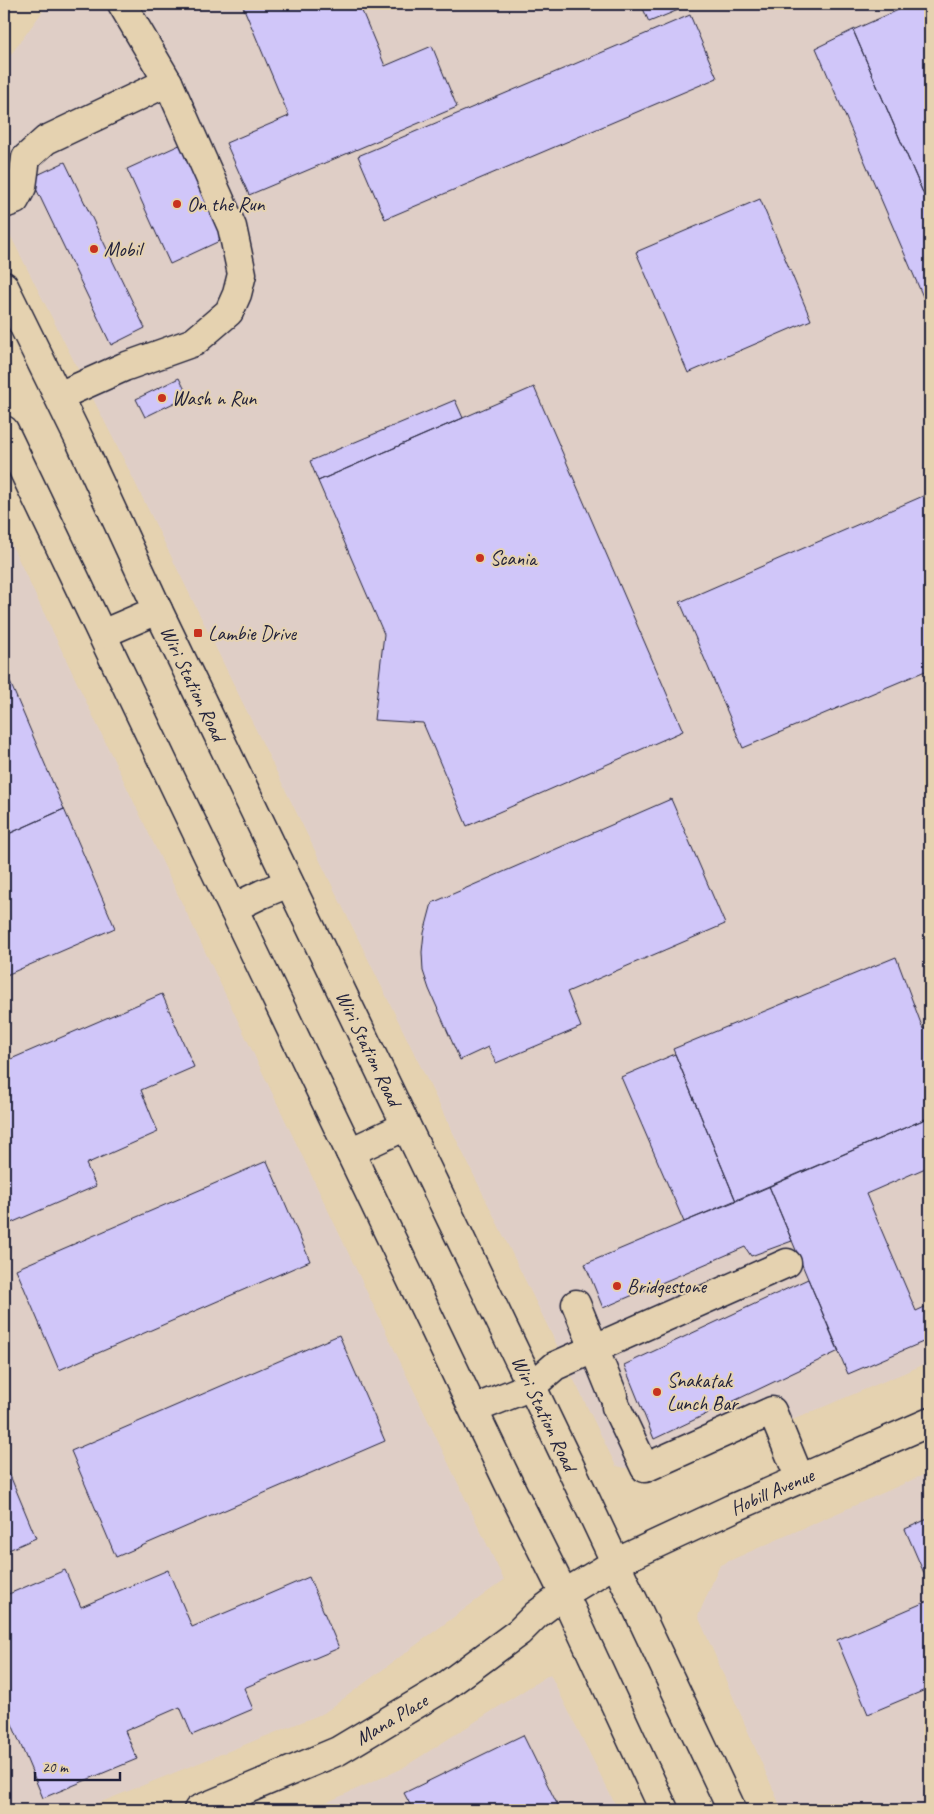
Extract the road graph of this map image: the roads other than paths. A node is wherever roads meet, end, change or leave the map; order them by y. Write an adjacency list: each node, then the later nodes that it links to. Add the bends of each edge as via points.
1 (122, 4): 2 (main road)
2 (168, 82): 3 (main road, via 46,140 26,158 22,187 15,200); 5 (main road, via 232,227 242,274 237,294 229,312 194,342 124,367)
3 (4, 204)
4 (4, 286): 5 (main road, Wiri Station Road)
5 (58, 396): 7 (main road, Wiri Station Road)
6 (4, 430): 8 (main road)
7 (158, 610): 8 (main road); 9 (main road, Wiri Station Road)
8 (102, 634): 10 (main road)
9 (289, 883): 10 (main road); 11 (main road, Wiri Station Road)
10 (233, 908): 12 (main road)
11 (406, 1126): 12 (main road); 16 (main road, Wiri Station Road)
12 (350, 1152): 17 (main road)
13 (787, 1263): 15 (main road)
14 (576, 1304): 15 (main road)
15 (594, 1349): 16 (main road, via 555,1366); 19 (main road, via 645,1468 772,1411)
16 (532, 1386): 17 (main road); 20 (main road, Wiri Station Road)
17 (474, 1410): 21 (main road)
18 (930, 1422): 19 (main road, Hobill Avenue)
19 (800, 1479): 20 (main road, Hobill Avenue)
20 (615, 1563): 21 (main road, Hobill Avenue); 24 (main road, Wiri Station Road)
21 (564, 1594): 22 (main road, Mana Place, via 443,1688 338,1751); 23 (main road)
22 (198, 1810)
23 (664, 1810)
24 (732, 1810)

